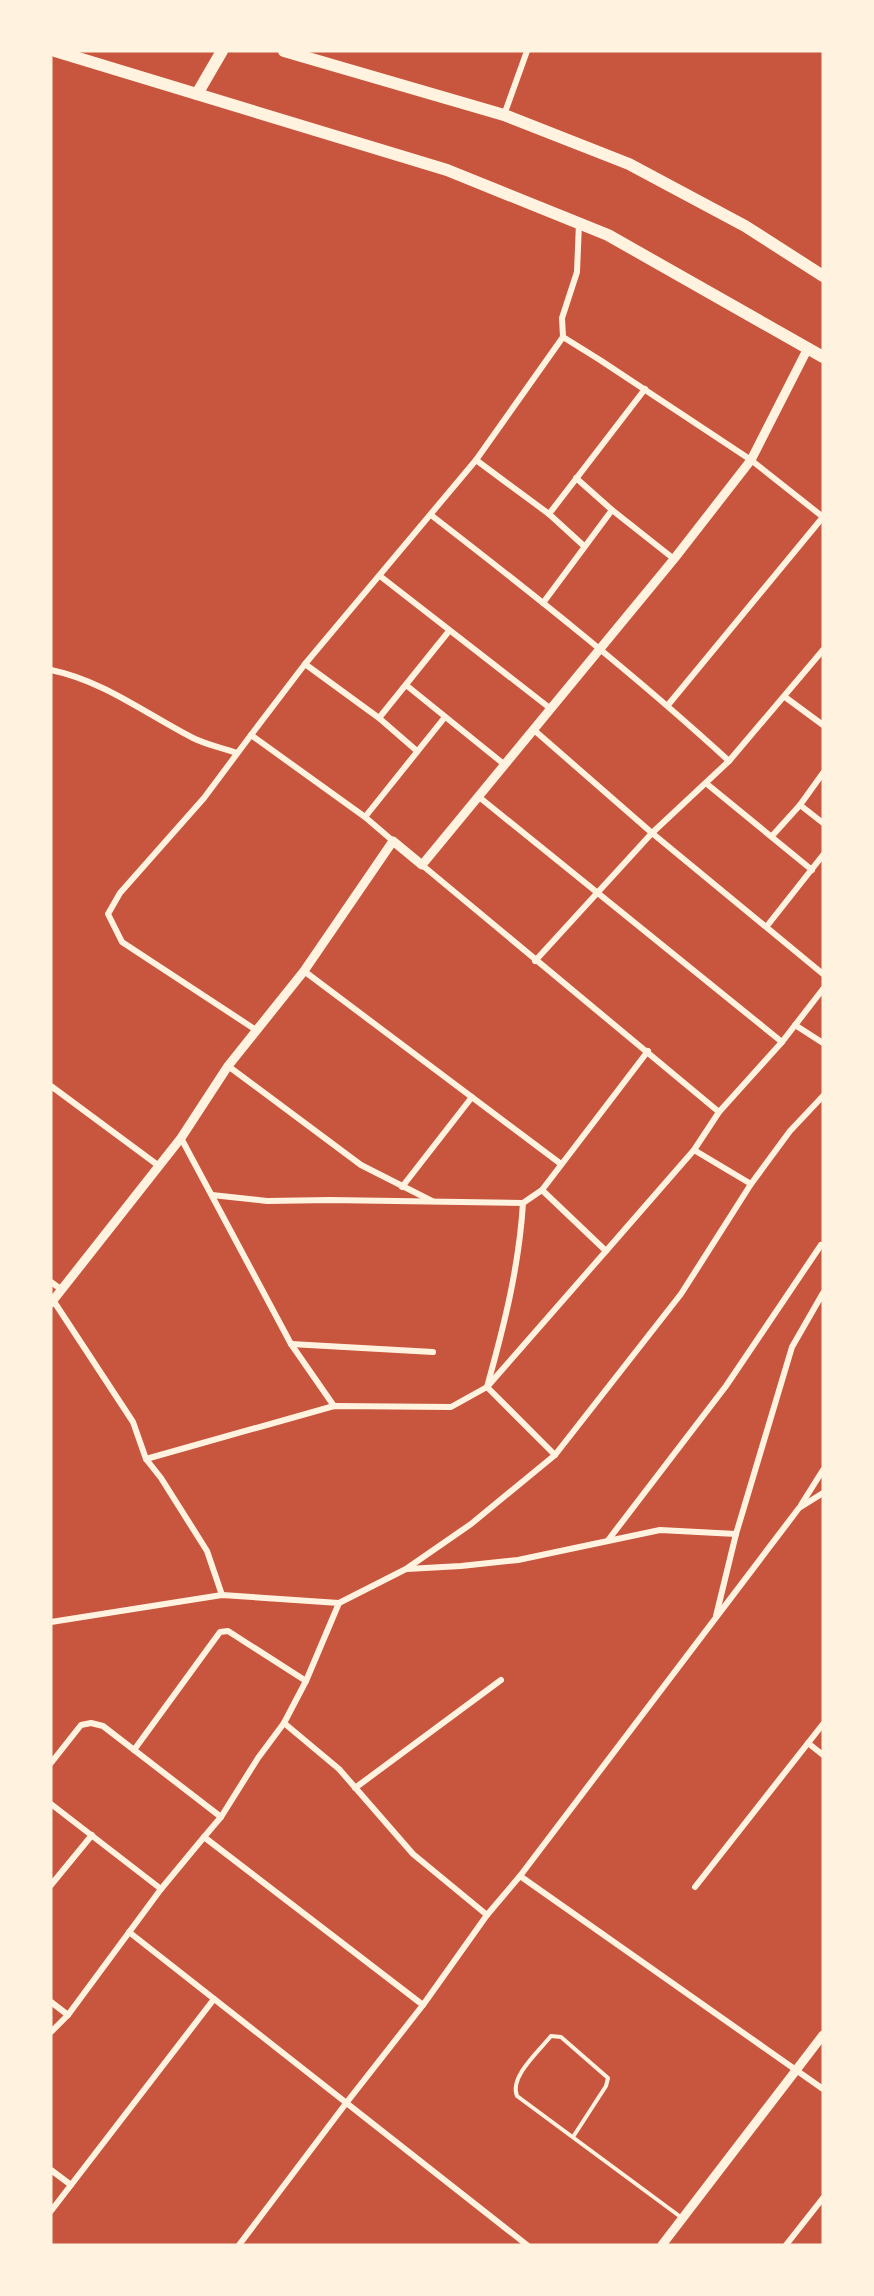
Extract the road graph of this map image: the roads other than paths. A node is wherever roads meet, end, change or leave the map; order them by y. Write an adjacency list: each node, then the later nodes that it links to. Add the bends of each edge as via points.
1 (55, 51): 5 (main road)
2 (222, 51): 5 (main road)
3 (284, 51): 6 (main road)
4 (527, 51): 6 (street)
5 (197, 94): 7 (main road, via 447,170)
6 (504, 115): 8 (main road, via 629,164 745,226)
7 (579, 223): 9 (street, via 577,273 562,318); 10 (main road, via 608,235)
8 (823, 276)
9 (563, 337): 12 (street); 13 (street)
10 (808, 348): 11 (main road); 14 (street)
11 (823, 357)
12 (645, 389): 14 (street); 15 (street)
13 (476, 460): 17 (street); 18 (street)
14 (751, 460): 19 (street); 21 (street)
15 (576, 478): 16 (street); 17 (street)
16 (612, 510): 20 (street); 21 (street)
17 (549, 514): 20 (street)
18 (431, 515): 22 (street); 23 (street)
19 (823, 517): 31 (street)
20 (585, 546): 23 (street)
21 (674, 559): 25 (street)
22 (380, 576): 24 (street); 27 (street)
23 (543, 603): 25 (street)
24 (449, 631): 29 (street); 32 (street)
25 (598, 649): 31 (street); 32 (street)
26 (823, 650): 30 (street)
27 (305, 664): 34 (street); 37 (street)
28 (51, 670): 39 (street, via 75,675 111,691 196,739)
29 (406, 685): 33 (street); 34 (street)
30 (785, 697): 35 (street); 40 (street)
31 (668, 705): 40 (street)
32 (551, 709): 36 (street)
33 (445, 717): 38 (street); 41 (street)
34 (379, 718): 38 (street)
35 (823, 725)
36 (534, 730): 41 (street); 48 (street)
37 (251, 735): 39 (street); 46 (street)
38 (417, 751): 46 (street)
39 (237, 753): 61 (street, via 204,798 120,893 108,914 122,942)
40 (729, 761): 43 (street)
41 (505, 765): 44 (street)
42 (823, 773): 45 (street)
43 (707, 784): 48 (street); 49 (street)
44 (479, 797): 52 (street); 54 (street)
45 (800, 805): 47 (street); 49 (street)
46 (366, 818): 50 (street)
47 (823, 823)
48 (652, 833): 54 (street); 55 (street)
49 (772, 836): 53 (street)
50 (393, 841): 52 (street); 57 (street)
51 (823, 855): 53 (street)
52 (422, 865): 56 (street)
53 (812, 870): 55 (street)
54 (598, 893): 56 (street); 62 (street)
55 (767, 926): 58 (street)
56 (535, 961): 64 (street)
57 (304, 971): 61 (street); 68 (street)
58 (823, 974)
59 (823, 989): 60 (street)
60 (795, 1025): 62 (street); 63 (street)
61 (256, 1030): 65 (street)
62 (782, 1042): 69 (street)
63 (823, 1043)
64 (648, 1051): 69 (street); 72 (street)
65 (228, 1066): 70 (street); 75 (street, via 361,1165)
66 (51, 1086): 73 (street)
67 (823, 1096): 74 (street, via 790,1131)
68 (472, 1097): 72 (street); 75 (street)
69 (719, 1112): 71 (street)
70 (181, 1138): 73 (street); 77 (street)
71 (694, 1150): 74 (street); 81 (street)
72 (561, 1164): 76 (street)
73 (159, 1166): 83 (street)
74 (751, 1184): 90 (street, via 681,1294)
75 (402, 1187): 78 (street)
76 (542, 1190): 79 (street); 81 (street)
77 (212, 1195): 78 (street, via 267,1201); 86 (street)
78 (436, 1203): 79 (street)
79 (523, 1203): 88 (street, via 509,1307)
80 (821, 1245): 96 (street, via 726,1386)
81 (606, 1251): 88 (street)
82 (51, 1282): 83 (street)
83 (62, 1290): 85 (street)
84 (823, 1293): 95 (street, via 792,1347)
85 (52, 1301): 91 (street, via 133,1422)
86 (291, 1344): 87 (street); 89 (street)
87 (433, 1352)
88 (487, 1387): 89 (street, via 451,1407); 90 (street)
89 (334, 1406): 91 (street)
90 (555, 1455): 97 (street, via 471,1524)
91 (146, 1459): 98 (street, via 207,1551)
92 (823, 1470): 94 (street)
93 (823, 1493): 94 (street)
94 (800, 1508): 100 (street)
95 (736, 1534): 96 (street, via 660,1530); 100 (street)
96 (609, 1539): 97 (street, via 518,1560)
97 (406, 1569): 99 (street)
98 (222, 1595): 99 (street); 101 (street)
99 (339, 1603): 103 (street)
100 (715, 1620): 115 (street)
101 (51, 1622)
102 (501, 1680): 110 (street)
103 (306, 1681): 104 (street); 107 (street, via 228,1631 220,1632)
104 (284, 1723): 110 (street, via 339,1769); 112 (street)
105 (823, 1724): 106 (street)
106 (808, 1743): 108 (street); 117 (street)
107 (134, 1750): 109 (street, via 103,1726 91,1723 81,1725); 112 (street)
108 (823, 1755)
109 (51, 1763)
110 (355, 1788): 119 (street, via 414,1854)
111 (51, 1804): 113 (street)
112 (220, 1817): 114 (street)
113 (92, 1835): 116 (street); 118 (street)
114 (204, 1837): 118 (street); 123 (street)
115 (520, 1876): 119 (street); 127 (street)
116 (51, 1885)
117 (695, 1887)
118 (161, 1889): 120 (street)
119 (487, 1916): 123 (street)
120 (129, 1932): 121 (street); 124 (street)
121 (214, 1999): 129 (street); 132 (street)
122 (51, 2002): 124 (street)
123 (423, 2005): 129 (street)
124 (68, 2015): 125 (street)
125 (51, 2032)
126 (823, 2035): 127 (street)
127 (797, 2069): 128 (street); 135 (street)
128 (823, 2089)
129 (347, 2102): 136 (street); 137 (street)
130 (573, 2137): 130 (lane, via 514,2090 516,2079 551,2036 561,2037 608,2078); 135 (lane)
131 (51, 2170): 132 (street)
132 (71, 2185): 134 (street)
133 (823, 2198): 139 (street)
134 (51, 2211)
135 (682, 2218): 138 (street)
136 (239, 2245)
137 (527, 2245)
138 (662, 2245)
139 (786, 2245)

